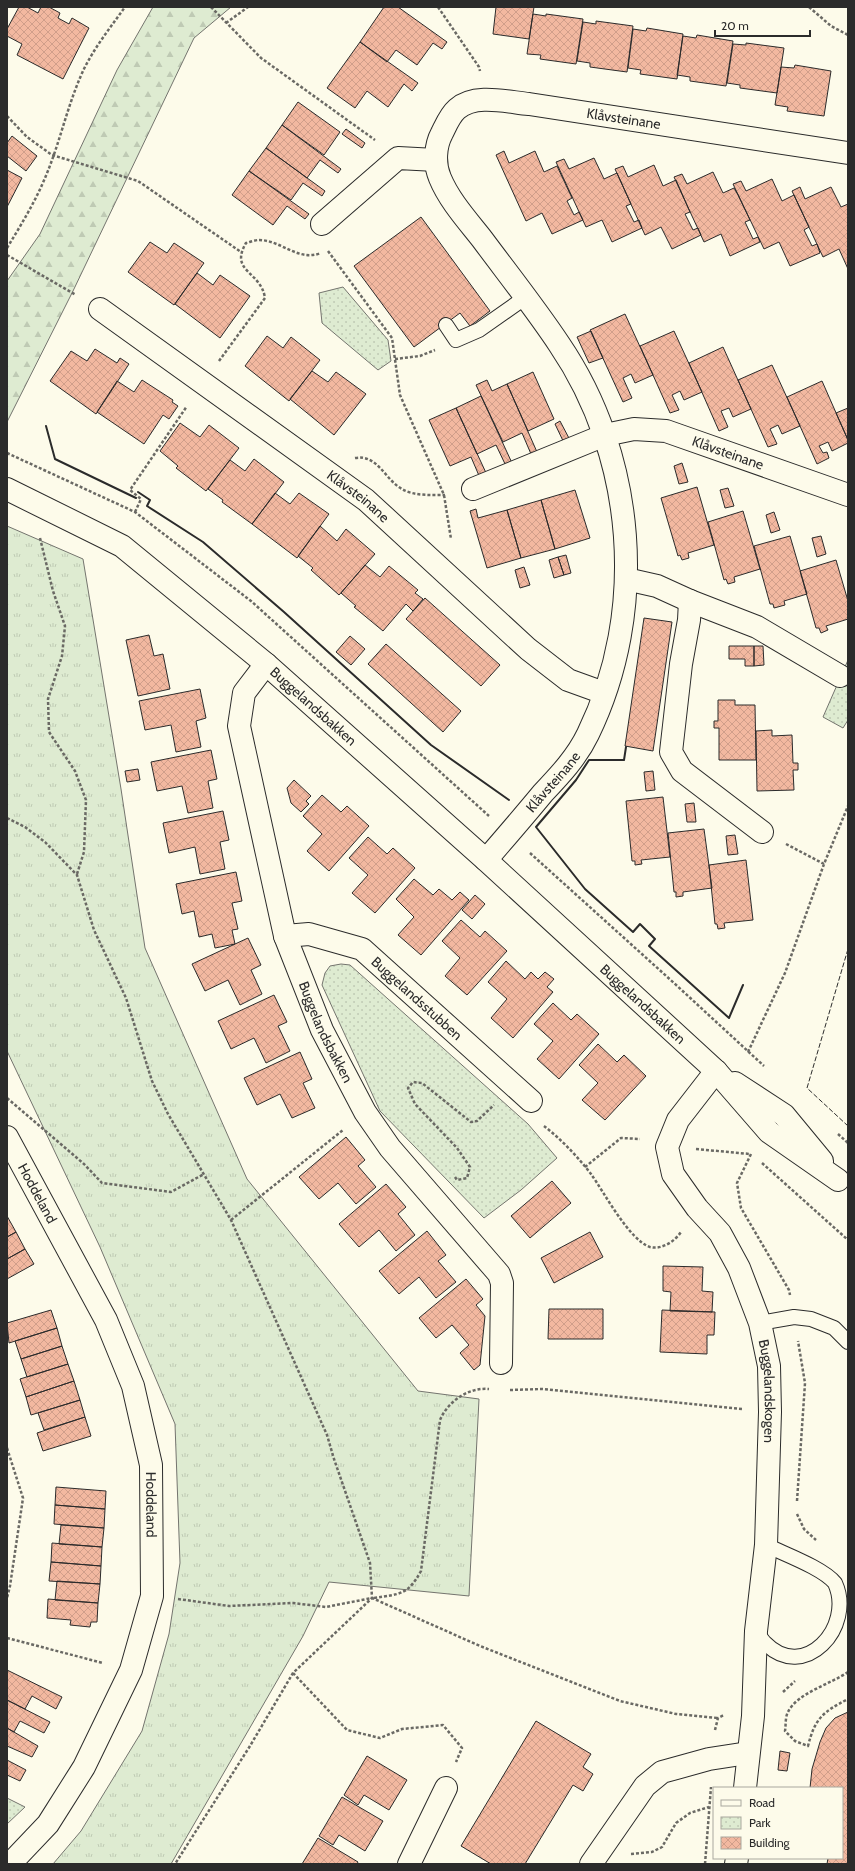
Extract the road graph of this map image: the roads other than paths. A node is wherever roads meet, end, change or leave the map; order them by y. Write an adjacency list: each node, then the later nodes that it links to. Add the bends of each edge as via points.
1 (848, 153): 2 (street, Klåvsteinane, via 529,104 484,100 457,109 438,140)
2 (436, 160): 3 (street, via 398,158); 4 (street, Klåvsteinane, via 439,177 453,201)
3 (322, 224)
4 (526, 297): 6 (lane, via 479,330 456,340); 7 (street, Klåvsteinane, via 561,346 584,386)
5 (100, 310): 15 (street, Klåvsteinane, via 366,500 528,649 568,680)
6 (446, 325)
7 (605, 435): 9 (street); 10 (street, Klåvsteinane, via 634,429 666,431); 11 (street, Klåvsteinane, via 616,472 625,528)
8 (7, 489): 13 (street, Buggelandsbakken, via 122,546)
9 (473, 489)
10 (848, 495)
11 (626, 579): 12 (street, via 657,586); 15 (street, Klåvsteinane, via 619,649)
12 (690, 601): 14 (street, via 757,627); 16 (street, via 671,752 682,771)
13 (266, 664): 17 (street, Buggelandsbakken); 18 (street, Buggelandsbakken, via 244,693 239,726)
14 (840, 676)
15 (604, 692): 17 (street, Klåvsteinane, via 588,734 572,760)
16 (762, 832)
17 (486, 860): 19 (street, Buggelandsbakken)
18 (285, 936): 20 (street, Buggelandsstubben, via 309,934 362,949); 25 (street, Buggelandsbakken, via 322,1030 365,1112 390,1148 499,1274 502,1283)
19 (716, 1071): 22 (street, Buggelandsbakken, via 769,1132); 23 (street, Buggelandskogen, via 678,1120 667,1147 673,1174 697,1208 720,1233 739,1268)
20 (531, 1101)
21 (7, 1137): 32 (street, Hoddeland, via 106,1320 133,1386 151,1465 152,1596 131,1670 84,1767 48,1824)
22 (843, 1185)
23 (760, 1323): 24 (lane, via 794,1317 810,1319 834,1328); 26 (street, Buggelandskogen, via 769,1366)
24 (848, 1342)
25 (501, 1363)
26 (766, 1545): 27 (street, Buggelandskogen); 27 (lane, via 824,1573 835,1583 842,1597 844,1612 841,1627 833,1640 822,1650 808,1656 792,1656 778,1652 765,1644)
27 (756, 1631): 28 (street, Buggelandskogen, via 753,1716)
28 (748, 1753): 29 (street, Buggelandskogen); 31 (street, via 709,1759 662,1772 645,1786)
29 (745, 1787)
30 (446, 1788): 33 (street)
31 (593, 1863)
32 (10, 1864)
33 (409, 1864)

